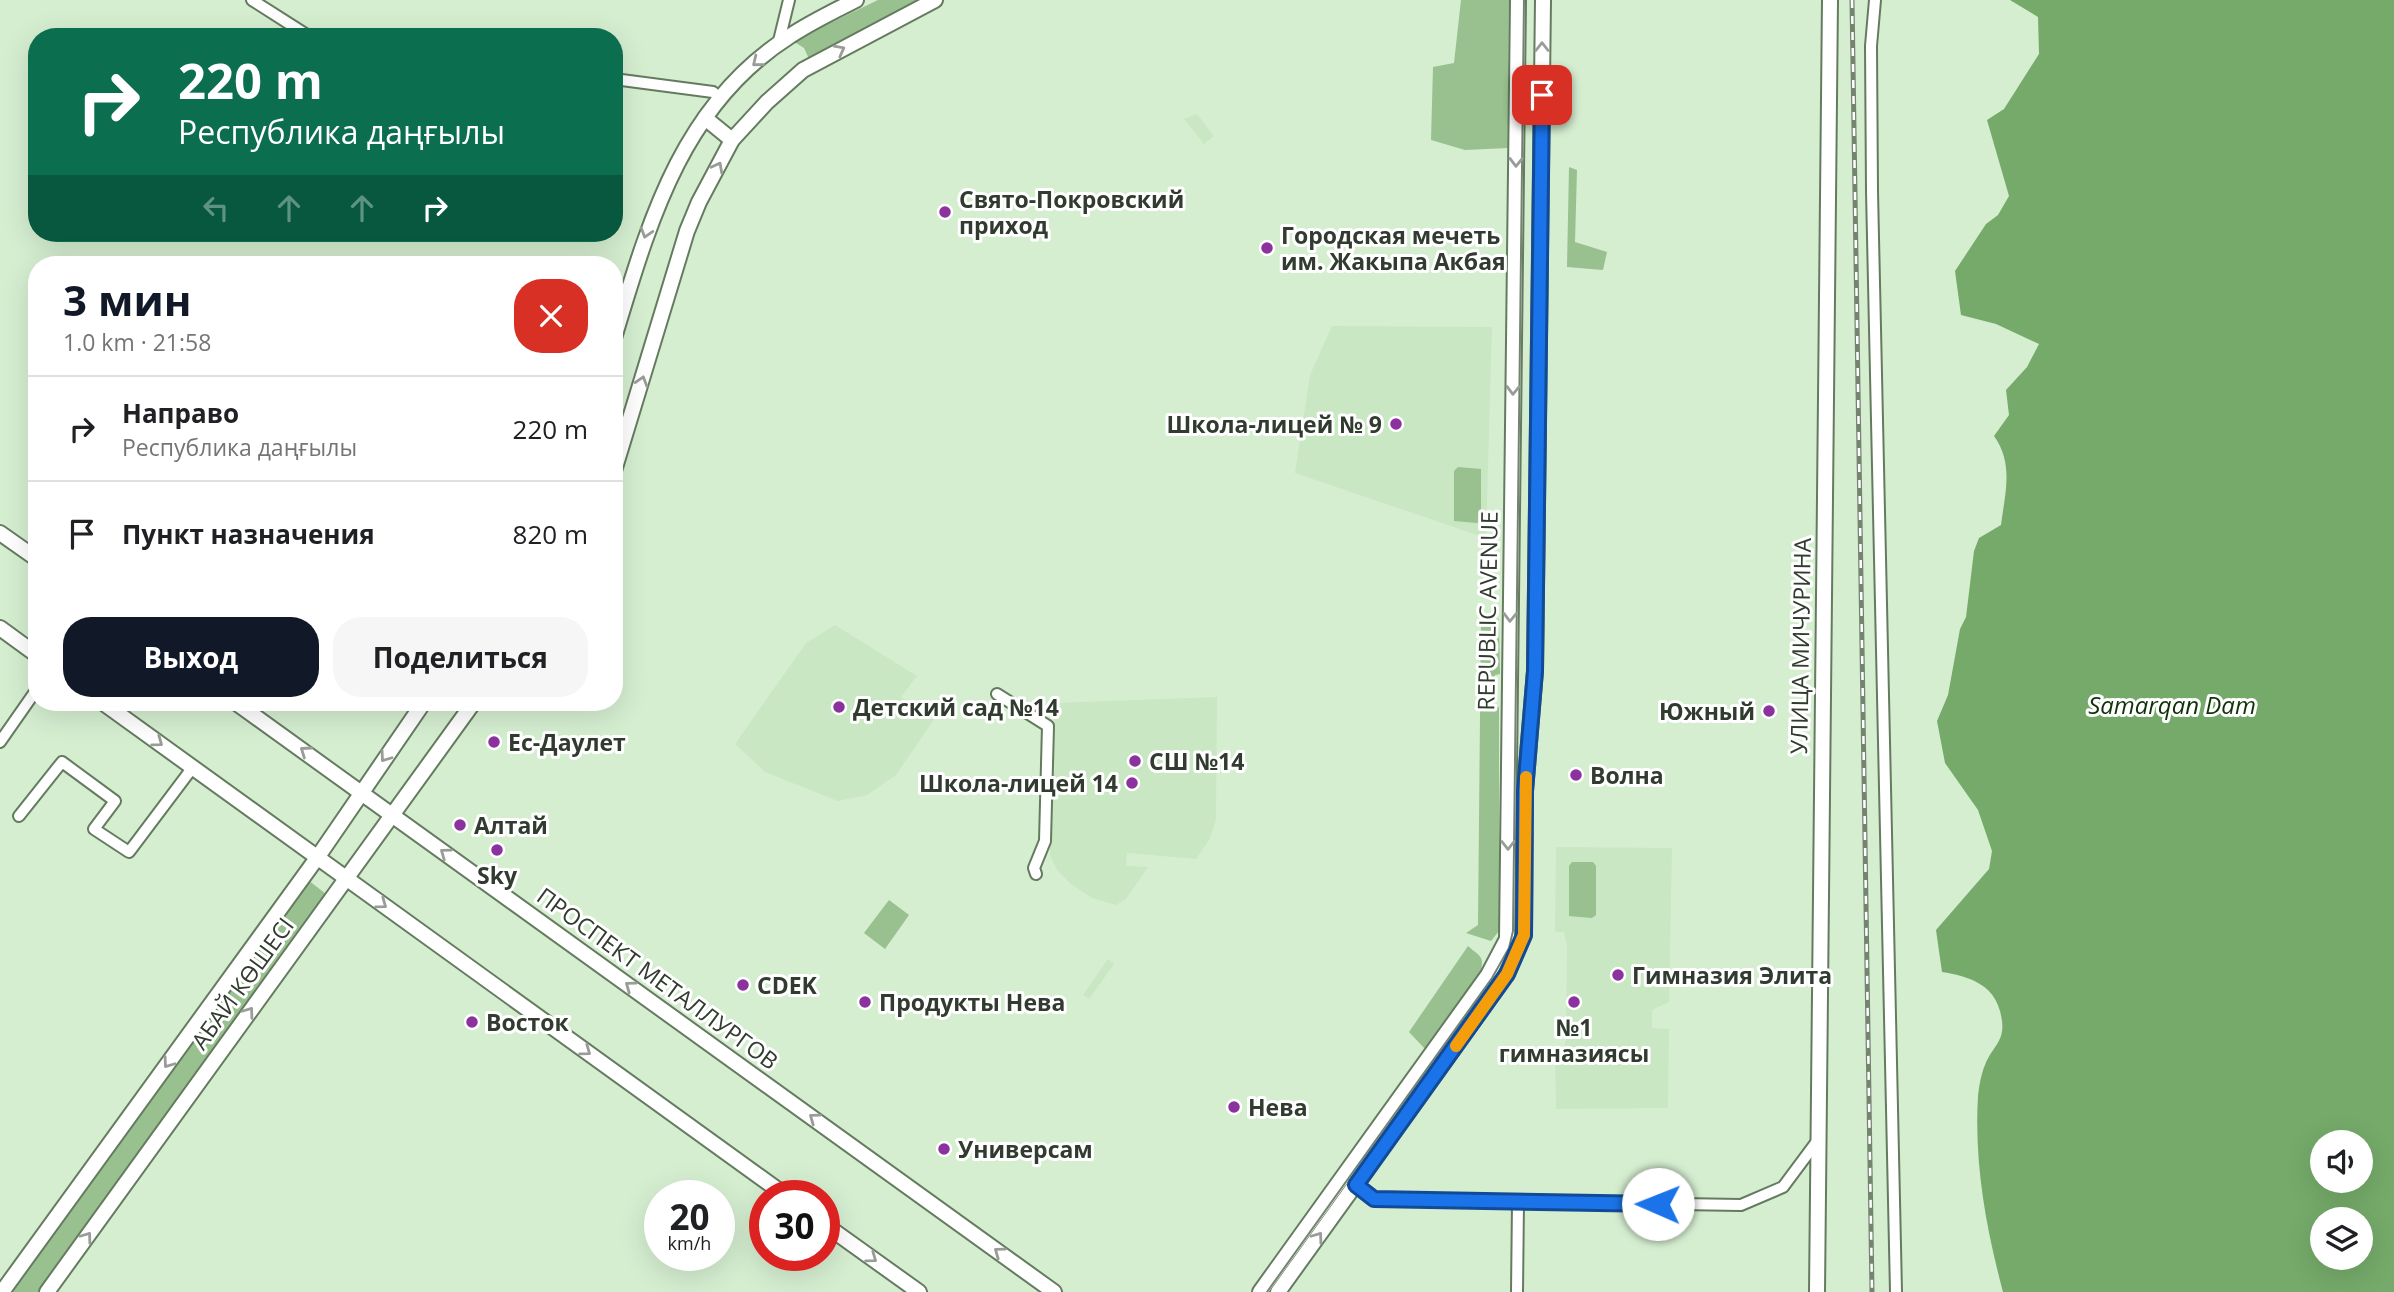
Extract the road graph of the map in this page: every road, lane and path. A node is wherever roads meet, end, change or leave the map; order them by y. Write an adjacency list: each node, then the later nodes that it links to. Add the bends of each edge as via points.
1 (252, 0): 9 (street)
2 (789, 0): 10 (street)
3 (856, 0): 10 (main road)
4 (935, 0): 14 (main road, one-way to 4, via 803,70)
5 (1518, 0): 44 (main road, REPUBLIC AVENUE, one-way to 44, via 1507,939 1488,975)
6 (1543, 0): 37 (main road, one-way to 6, via 1507,974 1524,935 1525,791 1535,671)
7 (1830, 0): 35 (main road, УЛИЦА МИЧУРИНА)
8 (1875, 0): 48 (street, via 1872,191)
9 (296, 28)
10 (778, 45): 12 (main road, one-way to 12)
11 (623, 80): 12 (street, via 713,92)
12 (721, 99): 13 (main road)
13 (705, 118): 14 (main road); 15 (main road, one-way to 15, via 650,220)
14 (732, 140): 16 (main road, one-way to 14, via 688,231)
15 (623, 308)
16 (623, 442)
17 (0, 533): 18 (main road)
18 (28, 553)
19 (0, 628): 20 (main road)
20 (28, 648)
21 (996, 694): 33 (street, via 1048,726 1045,841 1034,868)
22 (28, 702): 27 (street)
23 (115, 711): 28 (main road, one-way to 28)
24 (248, 711): 29 (main road, ПРОСПЕКТ МЕТАЛЛУРГОВ, one-way to 24)
25 (418, 711): 29 (main road, АБАЙ КӨШЕСІ, one-way to 29)
26 (467, 711): 30 (main road, АБАЙ КӨШЕСІ)
27 (0, 742)
28 (193, 767): 31 (street, via 130,852 94,829 115,801 62,762); 32 (main road)
29 (360, 791): 30 (main road, ПРОСПЕКТ МЕТАЛЛУРГОВ); 32 (main road, АБАЙ КӨШЕСІ)
30 (390, 814): 34 (main road, АБАЙ КӨШЕСІ); 43 (main road, ПРОСПЕКТ МЕТАЛЛУРГОВ, one-way to 30)
31 (19, 816)
32 (317, 858): 34 (main road); 40 (main road, АБАЙ КӨШЕСІ, one-way to 40)
33 (1036, 874)
34 (345, 877): 36 (main road, one-way to 36); 41 (main road, АБАЙ КӨШЕСІ, one-way to 34)
35 (1819, 1137): 38 (street, via 1783,1187 1741,1205); 47 (main road, УЛИЦА МИЧУРИНА)
36 (764, 1180)
37 (1356, 1185): 38 (street, via 1374,1199); 45 (main road, one-way to 37)
38 (1518, 1202): 46 (street)
39 (840, 1235): 42 (main road, one-way to 42)
40 (2, 1292)
41 (48, 1292)
42 (919, 1292)
43 (1054, 1292)
44 (1260, 1292)
45 (1278, 1292)
46 (1517, 1292)
47 (1817, 1292)
48 (1896, 1292)

